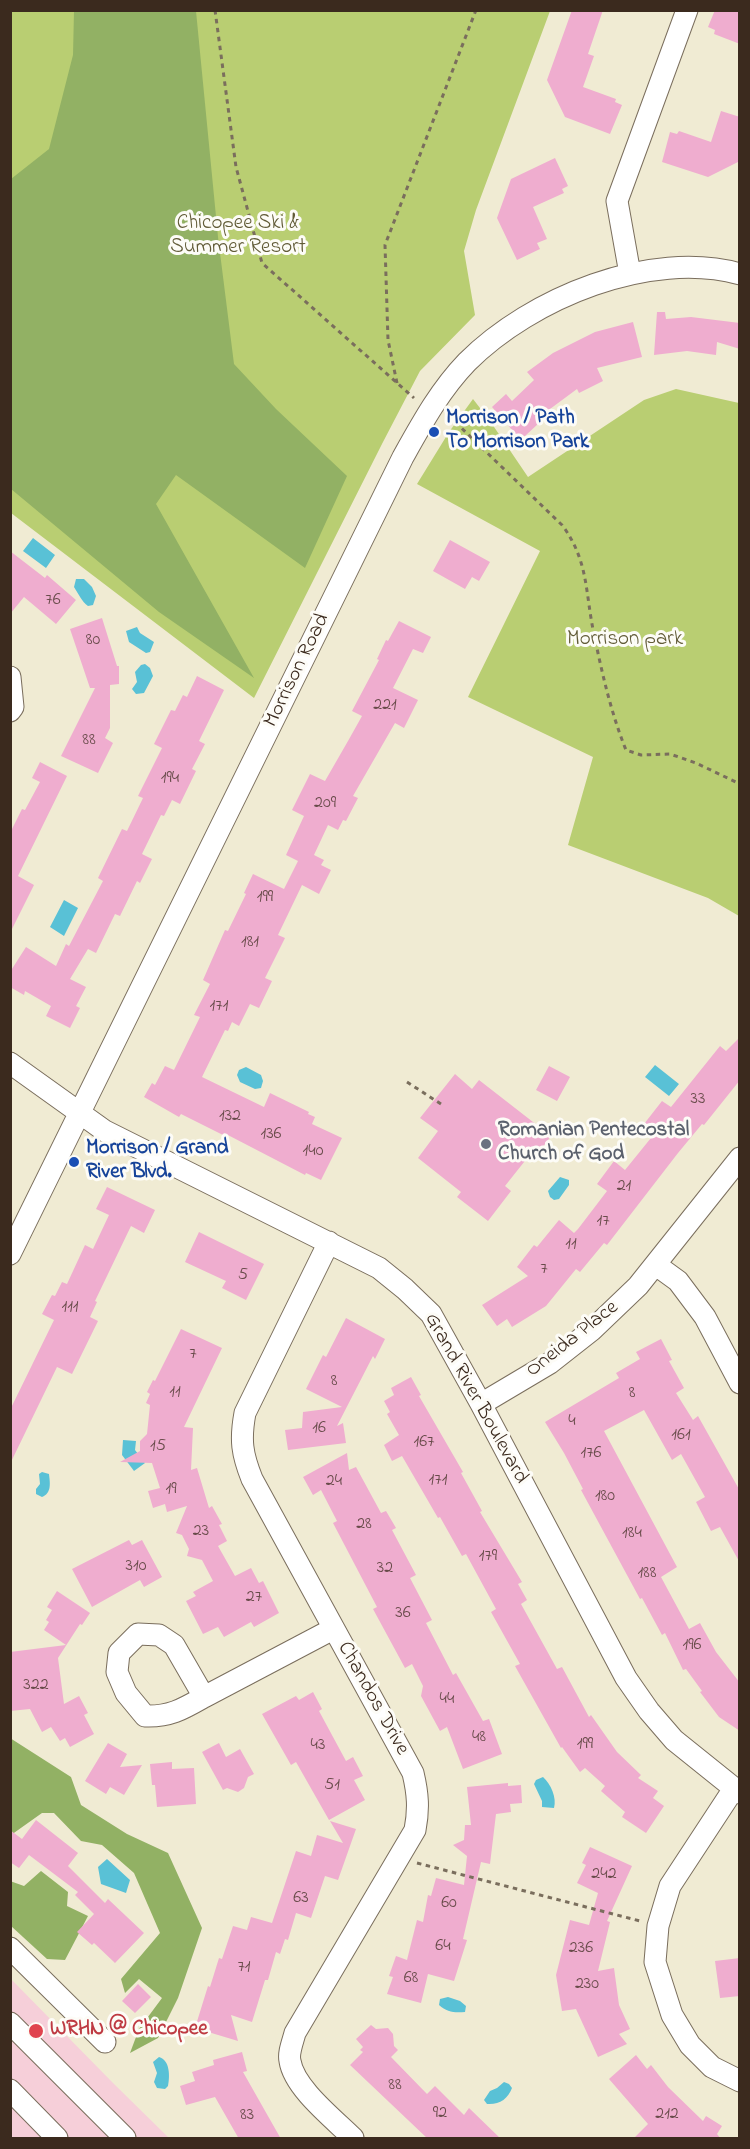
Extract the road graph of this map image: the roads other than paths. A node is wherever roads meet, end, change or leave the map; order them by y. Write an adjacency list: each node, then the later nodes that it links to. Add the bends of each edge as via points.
1 (687, 10): 2 (street, via 617,201)
2 (630, 274): 3 (street, Morrison Road, via 695,267); 7 (street, Morrison Road, via 562,298 516,324 468,361 443,390 403,457)
3 (740, 274)
4 (10, 677): 5 (street)
5 (10, 711)
6 (10, 1063): 7 (street, Grand River Boulevard)
7 (80, 1114): 9 (street, Grand River Boulevard, via 105,1131); 10 (street, Morrison Road)
8 (740, 1158): 11 (street, Oneida Place)
9 (329, 1242): 13 (street, Grand River Boulevard, via 379,1269 431,1314); 14 (street, Chandos Drive, via 245,1413 241,1435 243,1456 252,1479)
10 (10, 1254)
11 (656, 1265): 12 (street, via 678,1281 705,1317); 13 (street, Oneida Place, via 592,1330 550,1363)
12 (740, 1383)
13 (481, 1404): 16 (street, Grand River Boulevard, via 626,1678 674,1740)
14 (333, 1629): 15 (street); 24 (street, Chandos Drive, via 413,1773 419,1796 415,1830 295,2033 289,2059 294,2076)
15 (204, 1697)
16 (736, 1792): 20 (street, via 670,1886 658,1926 655,1962 672,2015 690,2045 712,2067)
17 (10, 1947): 19 (street)
18 (10, 2023): 23 (street)
19 (105, 2042)
20 (740, 2081)
21 (10, 2090): 22 (street)
22 (57, 2139)
23 (125, 2139)
24 (353, 2139)

